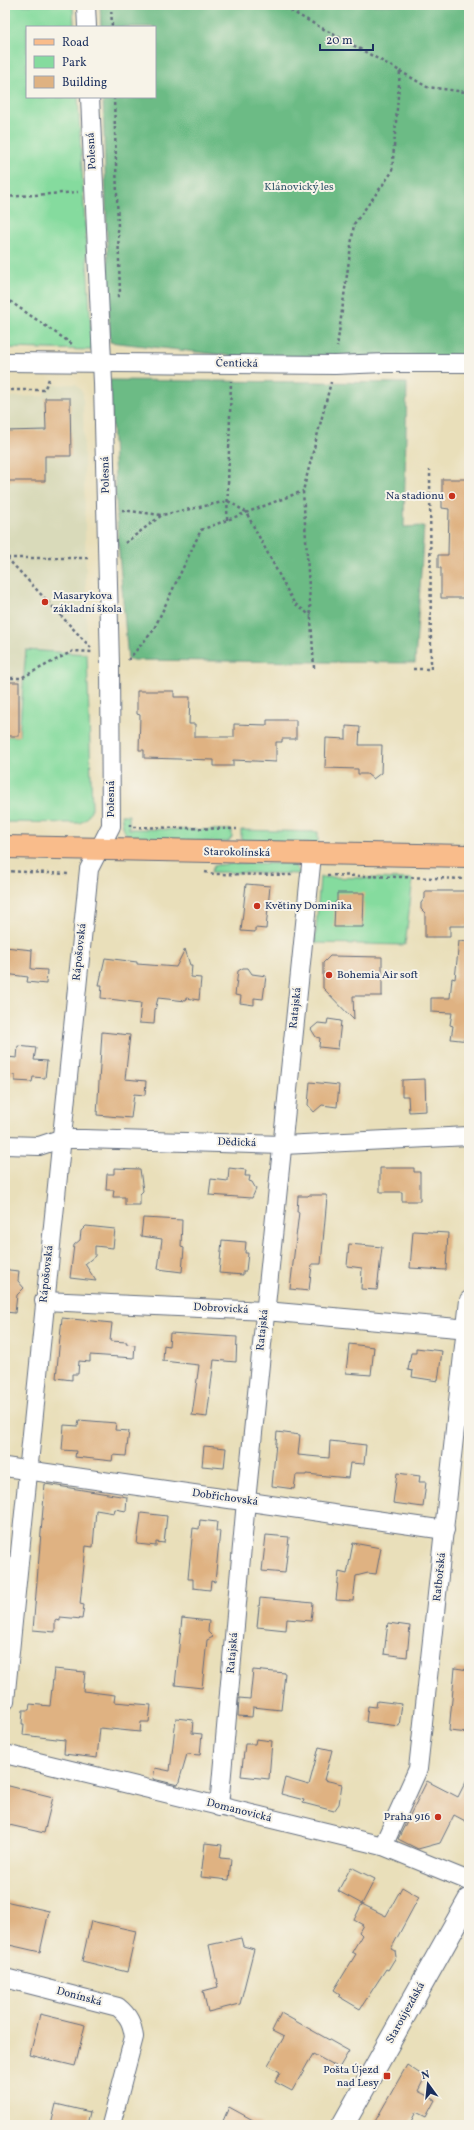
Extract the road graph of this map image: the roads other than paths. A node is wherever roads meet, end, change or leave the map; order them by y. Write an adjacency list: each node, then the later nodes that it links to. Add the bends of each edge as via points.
1 (86, 5): 2 (street)
2 (87, 26)
3 (90, 98): 5 (street, Polesná, via 100,317)
4 (5, 362): 5 (street, Čentická)
5 (95, 362): 6 (street, Čentická, via 335,365); 8 (street, Polesná, via 106,508 101,557 111,826)
6 (469, 363)
7 (5, 848): 8 (main road, Starokolínská)
8 (98, 849): 9 (main road, Starokolínská); 12 (street, Rápošovská, via 88,870)
9 (312, 855): 10 (main road, Starokolínská); 14 (street, Ratajská)
10 (469, 856)
11 (469, 1136): 14 (street, Dědická)
12 (60, 1139): 13 (street, Dědická, via 39,1146); 14 (street, Dědická); 16 (street, Rápošovská)
13 (5, 1145)
14 (282, 1145): 17 (street, Ratajská)
15 (469, 1300): 18 (street, Ratbořská)
16 (44, 1301): 17 (street, Dobrovická); 20 (street, Rápošovská)
17 (265, 1311): 18 (street, Dobrovická); 21 (street, Ratajská)
18 (468, 1328): 22 (street, Ratbořská)
19 (5, 1467): 20 (street, Dobřichovská)
20 (28, 1470): 21 (street, Dobřichovská); 23 (street, Rápošovská)
21 (246, 1501): 22 (street, Dobřichovská); 25 (street, Ratajská)
22 (445, 1530): 26 (street, Ratbořská, via 418,1769)
23 (5, 1701)
24 (5, 1754): 25 (street, Domanovická)
25 (220, 1806): 26 (street, Domanovická)
26 (383, 1846): 27 (street, Domanovická)
27 (469, 1881)
28 (469, 1900): 31 (street, Staroújezdská)
29 (5, 1978): 30 (street, Donínská, via 118,2007 126,2014 132,2023 134,2037)
30 (111, 2125)
31 (343, 2125)

